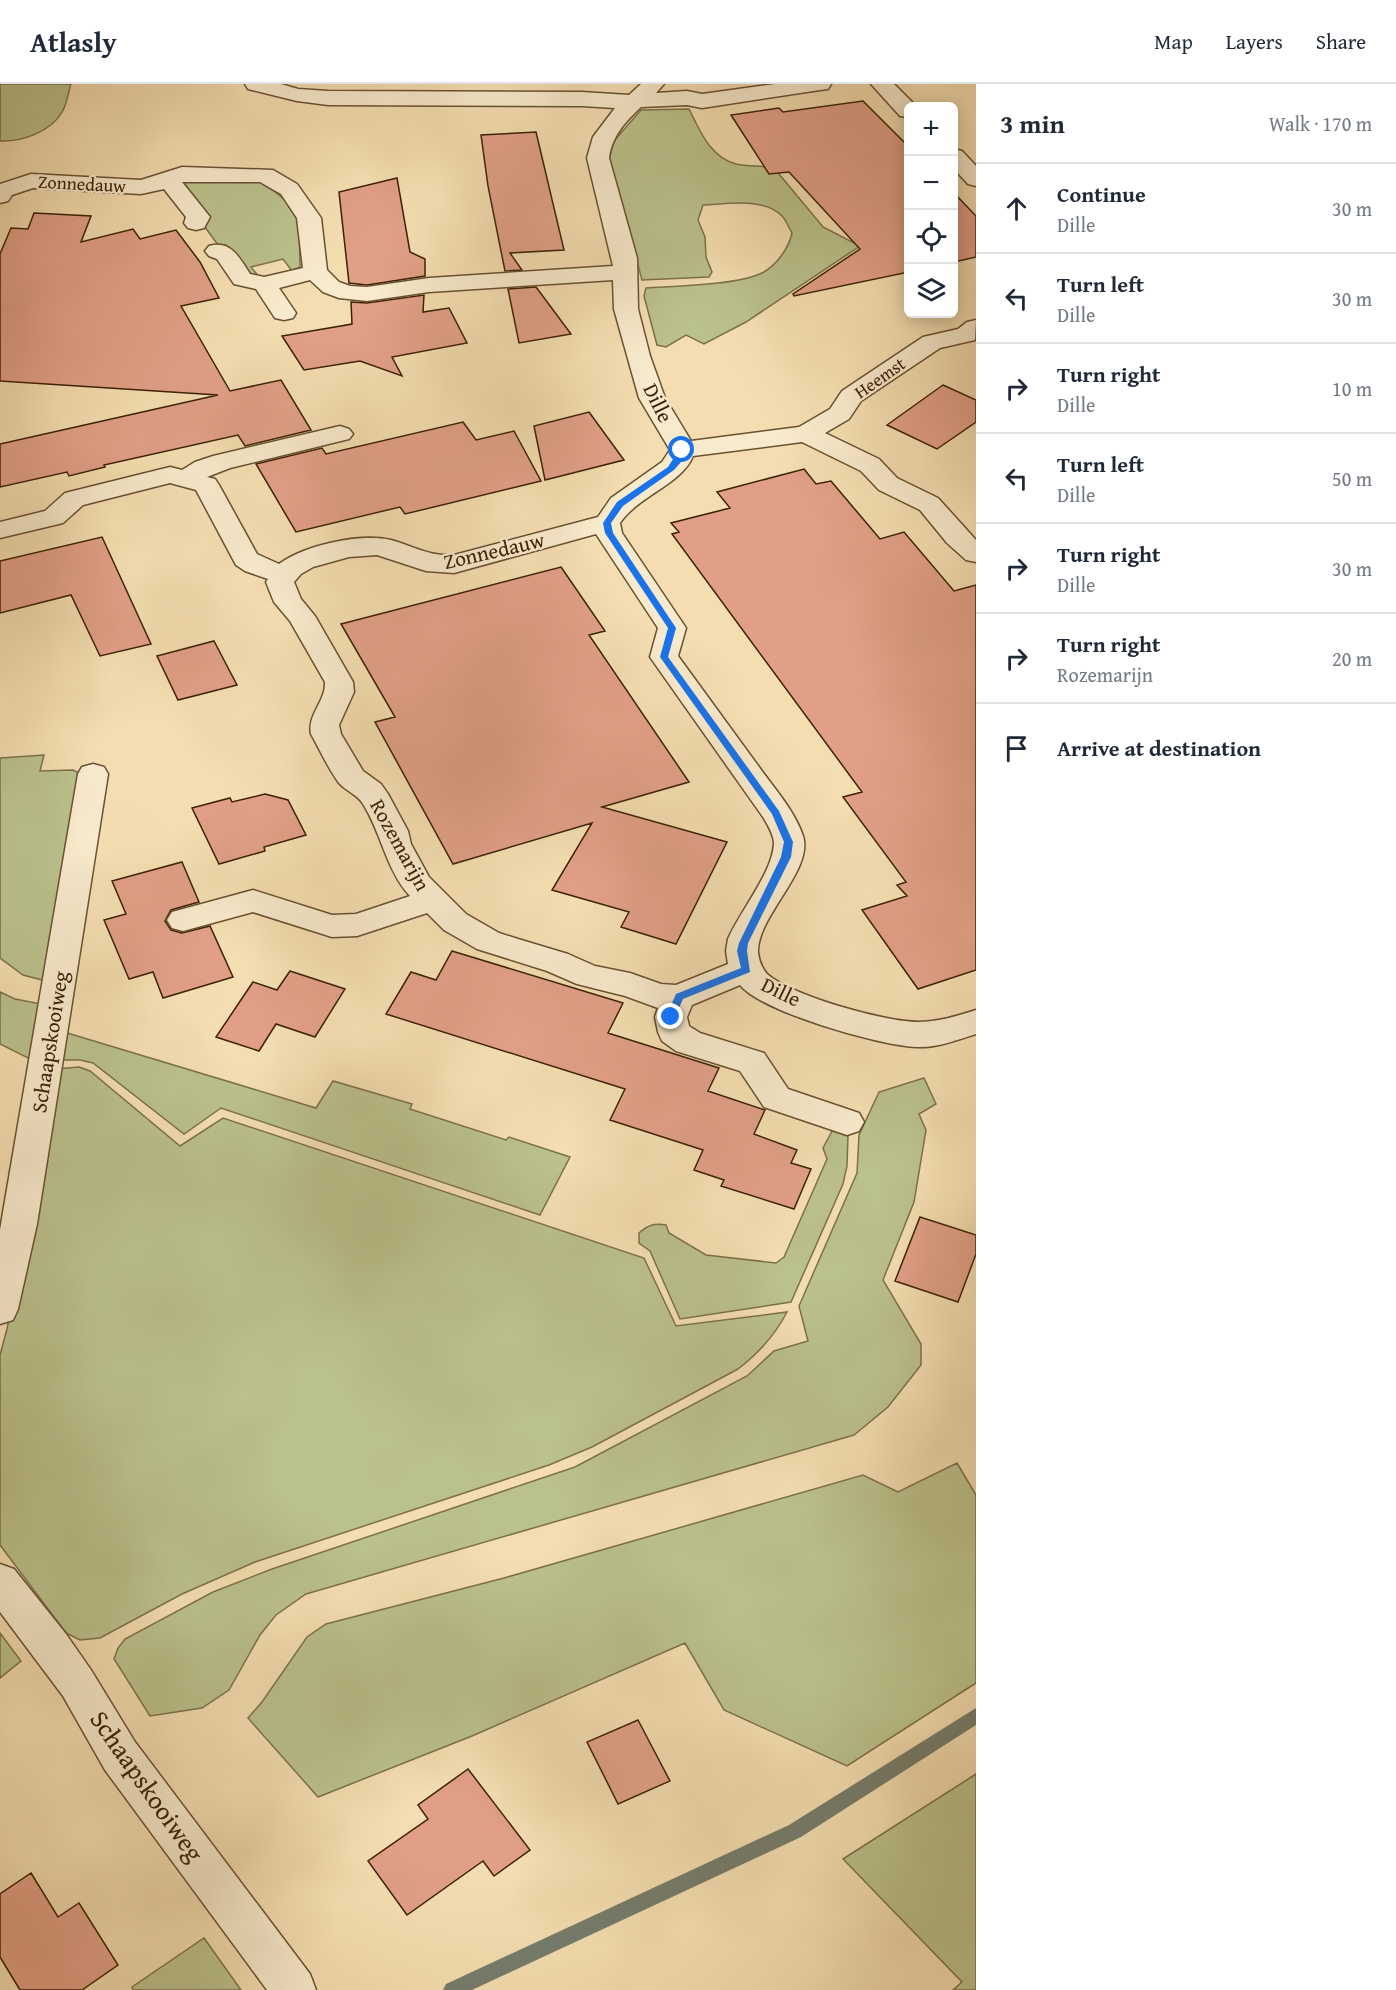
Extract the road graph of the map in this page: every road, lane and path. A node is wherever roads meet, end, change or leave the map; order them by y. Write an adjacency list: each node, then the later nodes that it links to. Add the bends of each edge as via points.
1 (255, 84): 4 (street, via 328,98)
2 (820, 84): 4 (street, via 702,101)
3 (882, 84): 5 (street)
4 (645, 92): 13 (street, Dille, via 609,130 598,149)
5 (904, 106)
6 (958, 160): 8 (street)
7 (168, 179): 9 (street, Zonnedauw, via 141,187 31,181 2,191); 10 (street, via 198,217); 12 (street, Zonnedauw, via 182,174 265,175 289,189 309,218)
8 (976, 179)
9 (0, 196)
10 (196, 223)
11 (217, 251): 14 (street, via 225,254 242,279)
12 (315, 272): 13 (street, via 331,287 367,294 429,285); 14 (street)
13 (626, 272): 19 (street, Dille, via 626,309 638,356 652,398)
14 (264, 284): 15 (street)
15 (284, 313)
16 (976, 327): 18 (street, Heemst, via 966,335 932,342 851,396 840,414)
17 (340, 434): 20 (street, via 222,462)
18 (806, 434): 19 (street, Heemst); 23 (street, via 870,465 888,484 929,504)
19 (682, 450): 21 (street, via 678,462 620,504)
20 (186, 479): 22 (street, via 170,475 74,499 54,517); 24 (street, via 206,485 246,559)
21 (607, 523): 24 (street, Zonnedauw, via 454,564 419,562 387,548 370,546 313,559 289,568); 28 (street, Dille, via 609,533 672,628 664,657 776,813 789,842 786,857 743,943)
22 (0, 530)
23 (976, 554)
24 (283, 575): 26 (street, Rozemarijn, via 280,582 288,602 301,615 339,682 340,692 324,725 326,734 352,778 377,801 412,874)
25 (93, 774): 32 (street, Schaapskooiweg, via 19,1224)
26 (431, 900): 27 (street, Rozemarijn, via 345,927 254,901); 29 (street, Rozemarijn, via 455,922 510,950 659,996)
27 (183, 920)
28 (747, 969): 29 (street); 30 (street, Dille, via 760,986 775,994 892,1031 924,1035)
29 (680, 997): 31 (street, via 671,1017 674,1032 688,1042 752,1062 776,1098)
30 (976, 1022)
31 (847, 1122)
32 (0, 1309)
33 (0, 1582): 34 (street, Schaapskooiweg, via 77,1683 120,1756)
34 (294, 1990)

